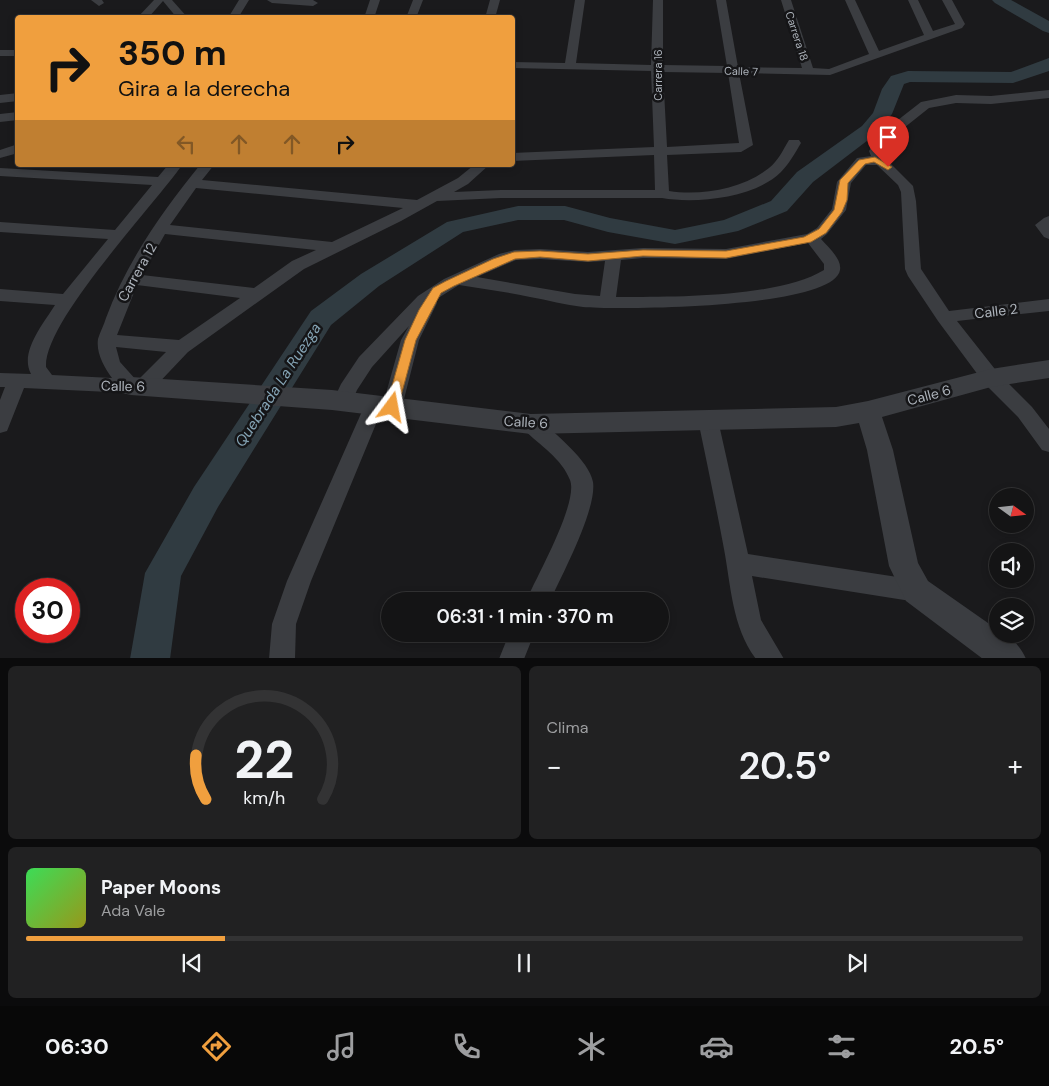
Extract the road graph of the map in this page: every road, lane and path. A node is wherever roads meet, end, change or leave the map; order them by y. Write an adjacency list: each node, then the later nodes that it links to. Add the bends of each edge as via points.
1 (244, 0): 17 (street)
2 (272, 0): 14 (street)
3 (375, 0): 18 (street)
4 (418, 0): 19 (street)
5 (495, 0): 20 (street)
6 (580, 0): 26 (street)
7 (658, 0): 27 (street, Carrera 16)
8 (721, 0): 28 (street)
9 (786, 0): 29 (street, Carrera 18)
10 (850, 0): 24 (street)
11 (913, 0): 21 (street)
12 (947, 0): 21 (street, Calle 7, via 960,24)
13 (159, 1): 15 (street); 16 (street)
14 (312, 4)
15 (145, 15)
16 (179, 15)
17 (235, 15)
18 (370, 15)
19 (412, 15)
20 (491, 15)
21 (930, 36): 24 (street, Calle 7, via 891,52)
22 (0, 53): 23 (street)
23 (15, 53)
24 (874, 55): 29 (street, Calle 7, via 835,71)
25 (515, 65): 26 (street, Calle 7)
26 (570, 67): 27 (street, Calle 7)
27 (657, 68): 28 (street, Calle 7); 37 (street, Carrera 16)
28 (732, 70): 29 (street, Calle 7); 37 (street, via 746,145 741,148)
29 (809, 72)
30 (1049, 94): 40 (street, via 943,100 925,106 902,122 878,146 876,156)
31 (15, 97): 32 (street)
32 (0, 99)
33 (15, 116): 34 (street)
34 (0, 118)
35 (794, 143): 47 (street, via 783,161 762,180 715,194)
36 (15, 149): 38 (street)
37 (659, 150): 39 (street); 47 (street, Carrera 16)
38 (0, 154)
39 (515, 157)
40 (882, 162): 54 (street, via 868,159 859,164 844,182 839,210); 65 (street, via 908,191 913,269)
41 (173, 167): 45 (street)
42 (205, 167): 46 (street, Carrera 12)
43 (480, 167): 48 (street, via 463,182)
44 (0, 172): 45 (street)
45 (161, 181): 53 (street)
46 (191, 183): 48 (street); 51 (street, Carrera 12)
47 (662, 194): 48 (street, via 501,194)
48 (425, 201): 55 (street, via 363,235)
49 (1049, 222): 52 (street, via 1043,225)
50 (0, 228): 53 (street)
51 (161, 229): 55 (street); 57 (street, Carrera 12)
52 (1049, 234)
53 (119, 235): 62 (street)
54 (812, 238): 56 (street, via 726,254); 63 (street, via 832,263 828,278 817,282 722,300)
55 (332, 247): 60 (street)
56 (613, 256): 58 (street, via 514,256); 63 (street)
57 (132, 279): 60 (street); 66 (street, Carrera 12)
58 (458, 280): 59 (street); 63 (street)
59 (437, 290): 73 (street, via 356,374); 74 (street, via 410,340)
60 (255, 294): 67 (street)
61 (0, 296): 62 (street)
62 (67, 300): 71 (street, via 37,354 37,366)
63 (607, 303)
64 (1049, 305): 65 (street, Calle 2)
65 (944, 317): 69 (street)
66 (107, 340): 67 (street); 72 (street, Carrera 12, via 112,367)
67 (182, 347): 72 (street)
68 (1049, 369): 69 (street, Calle 6)
69 (991, 378): 75 (street, Calle 6); 79 (street, via 1025,412)
70 (9, 380): 71 (street, Calle 6); 78 (street)
71 (48, 383): 72 (street, Calle 6)
72 (137, 386): 73 (street, Calle 6)
73 (338, 401): 74 (street, Calle 6)
74 (383, 406): 77 (street, Calle 6); 84 (street, via 299,581 284,624)
75 (868, 411): 76 (street, Calle 6, via 827,417); 81 (street, via 880,450 904,566)
76 (708, 420): 77 (street, Calle 6); 80 (street)
77 (531, 424): 82 (street, via 570,460 582,482 575,518 564,549)
78 (0, 425)
79 (1049, 444)
80 (739, 563): 81 (street); 86 (street, via 746,613 759,644)
81 (917, 591): 87 (street)
82 (542, 592)
83 (518, 642): 85 (street)
84 (282, 658)
85 (511, 658)
86 (772, 658)
87 (1010, 658)

